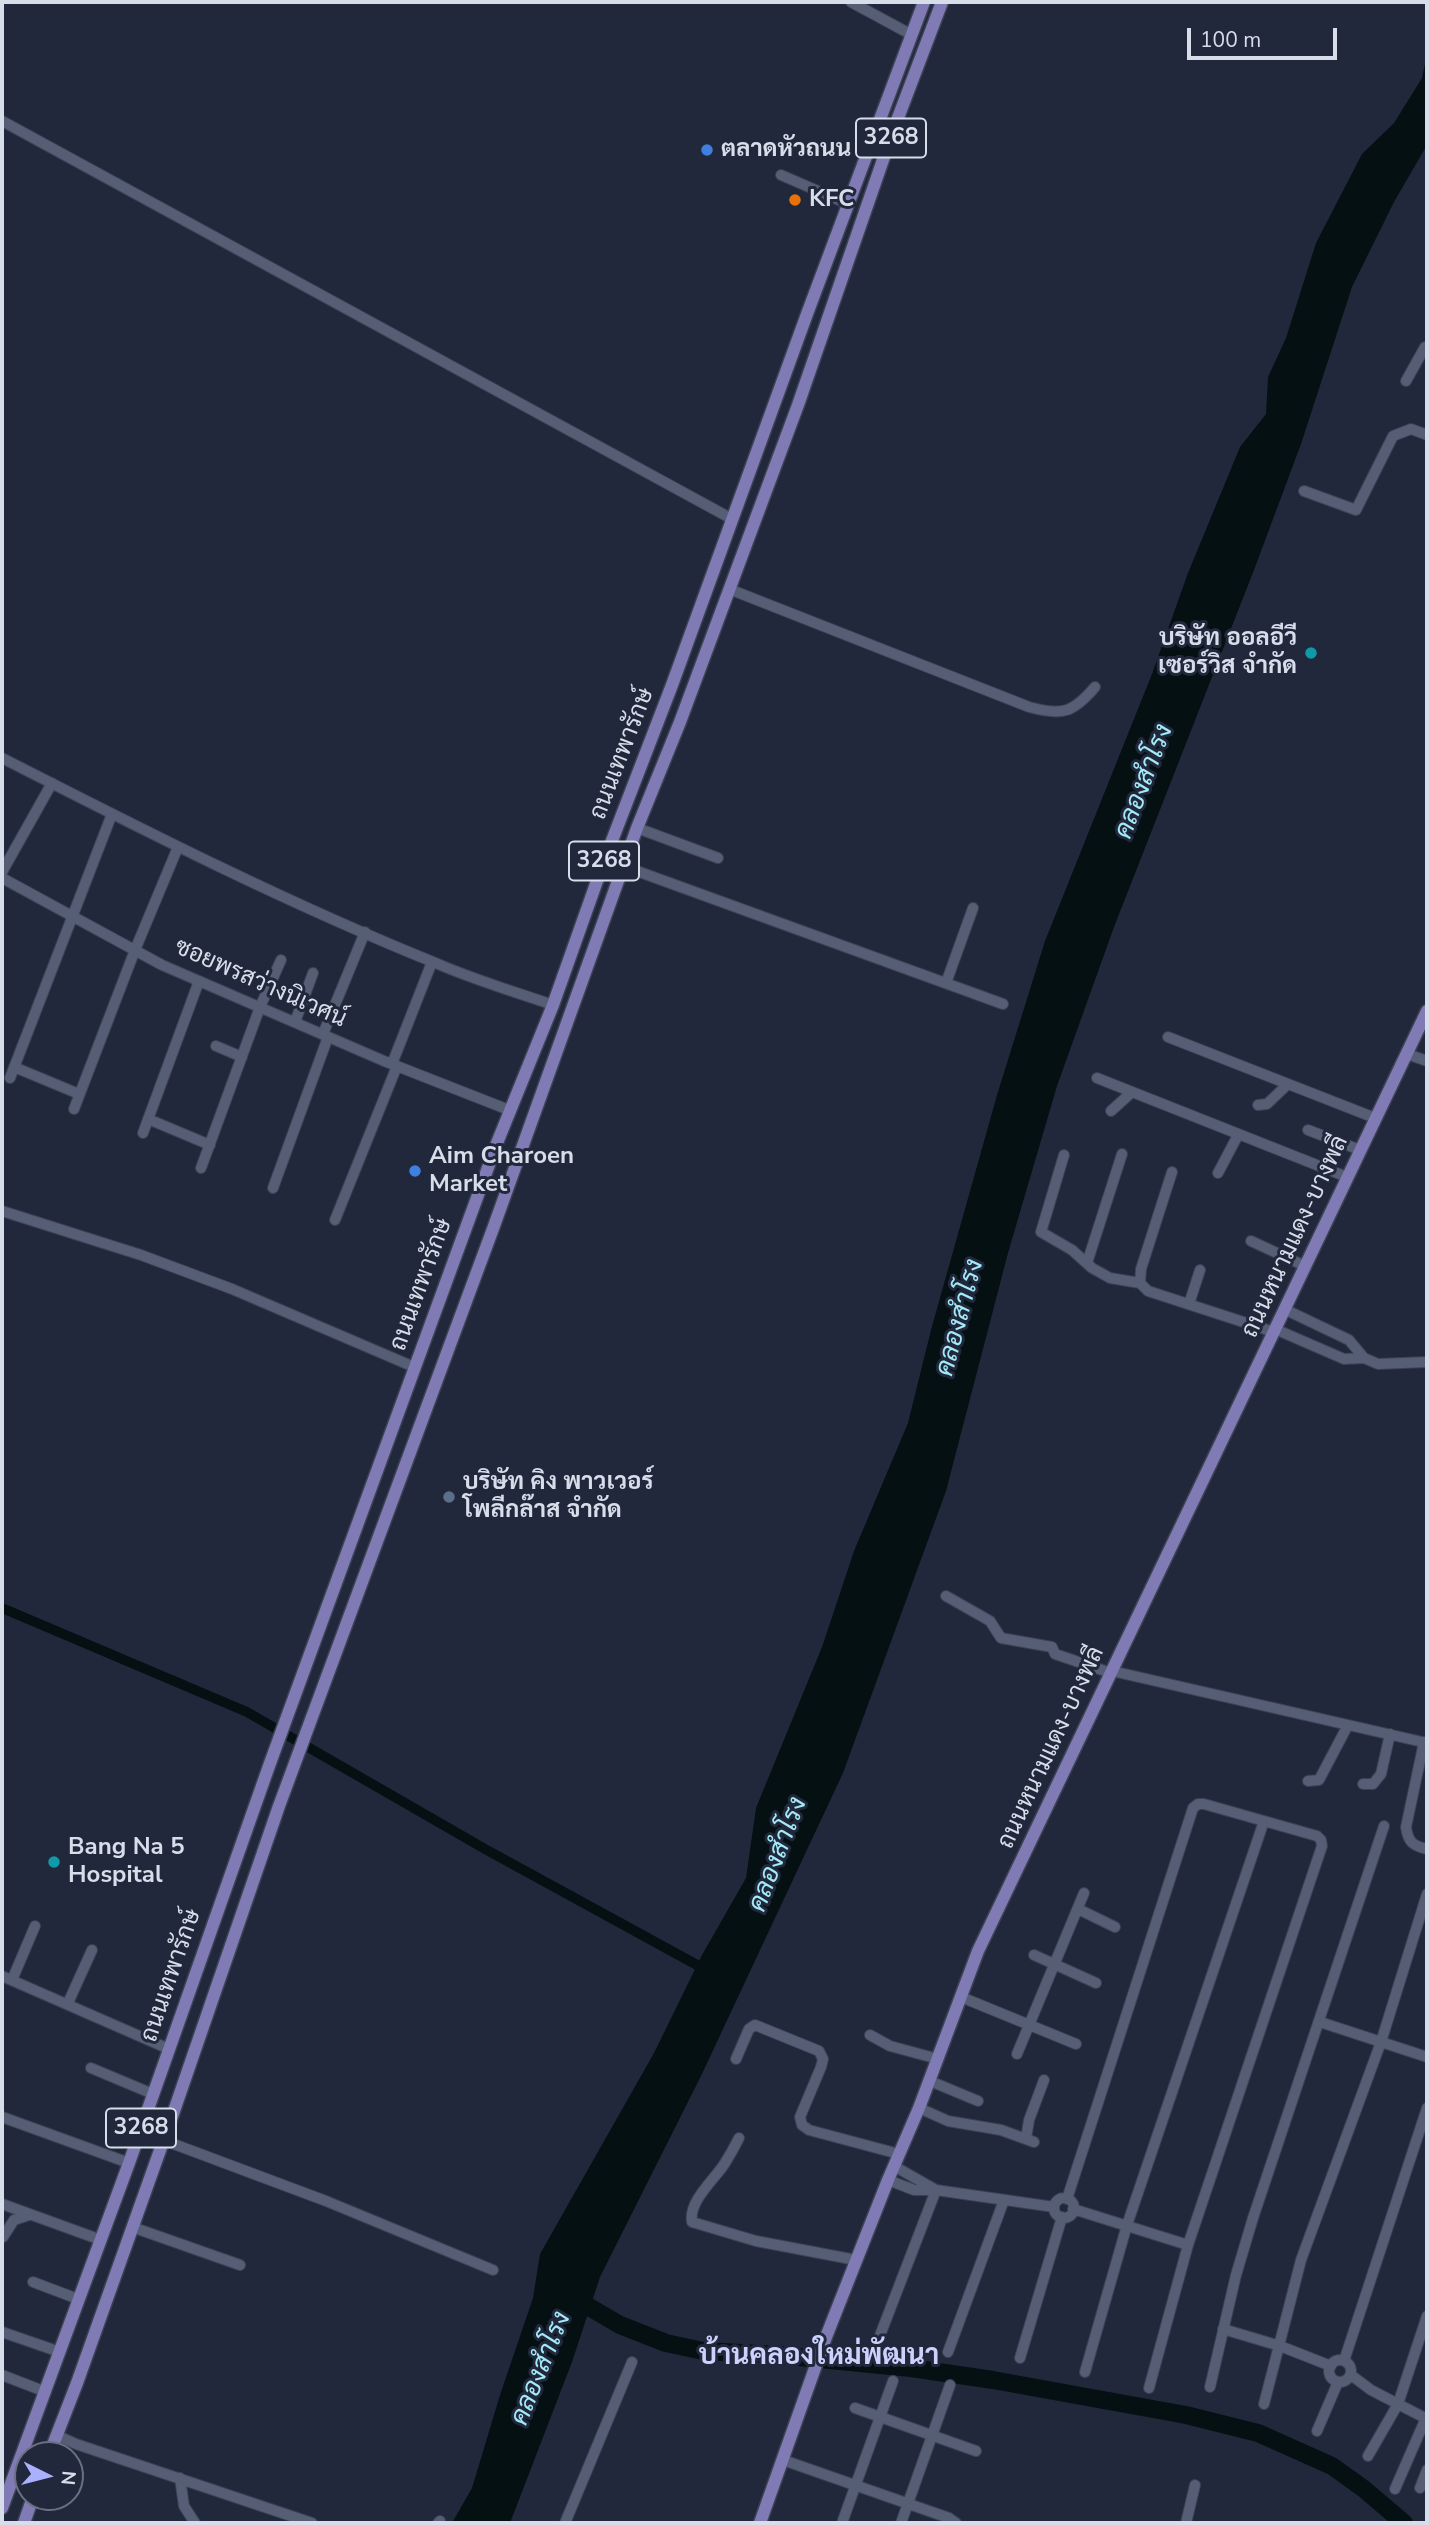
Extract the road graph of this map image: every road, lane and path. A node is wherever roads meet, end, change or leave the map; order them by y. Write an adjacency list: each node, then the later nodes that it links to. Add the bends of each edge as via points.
1 (851, 2): 4 (street)
2 (924, 2): 4 (main road, ถนนเทพารักษ์ / 3268)
3 (942, 2): 9 (main road, ถนนเทพารักษ์ / 3268)
4 (912, 35): 7 (main road, ถนนเทพารักษ์ / 3268)
5 (2, 121): 14 (street)
6 (781, 175): 7 (street)
7 (848, 204): 8 (main road, ถนนเทพารักษ์ / 3268)
8 (807, 314): 9 (main road); 14 (main road, ถนนเทพารักษ์ / 3268)
9 (828, 321): 15 (main road, ถนนเทพารักษ์ / 3268)
10 (1427, 347): 11 (street)
11 (1406, 381)
12 (1427, 435): 13 (street, via 1411,429 1393,436 1356,510)
13 (1304, 491)
14 (732, 519): 36 (main road, ถนนเทพารักษ์ / 3268)
15 (729, 589): 16 (street, via 1029,707 1052,712 1075,708); 20 (main road, ถนนเทพารักษ์ / 3268)
16 (1095, 687)
17 (2, 758): 18 (street)
18 (52, 783): 19 (street); 24 (street)
19 (112, 814): 21 (street); 27 (street)
20 (637, 828): 22 (street); 23 (main road, ถนนเทพารักษ์ / 3268)
21 (178, 847): 28 (street); 29 (street)
22 (718, 858)
23 (623, 866): 34 (street); 123 (main road, ถนนเทพารักษ์ / 3268)
24 (2, 872)
25 (2, 878): 27 (street, ซอยพรสว่างนิเวศน์)
26 (973, 908): 34 (street)
27 (73, 916): 29 (street, ซอยพรสว่างนิเวศน์); 50 (street, via 12,1072)
28 (365, 932): 31 (street); 40 (street)
29 (135, 950): 33 (street, ซอยพรสว่างนิเวศน์); 50 (street)
30 (281, 960): 37 (street)
31 (432, 962): 36 (street); 46 (street)
32 (313, 973): 39 (street)
33 (199, 981): 37 (street, ซอยพรสว่างนิเวศน์); 56 (street)
34 (946, 983): 35 (street)
35 (1003, 1004)
36 (553, 1005): 53 (main road, ถนนเทพารักษ์ / 3268)
37 (260, 1007): 39 (street, ซอยพรสว่างนิเวศน์); 44 (street)
38 (1427, 1012): 43 (main road, ถนนหนามแดง-บางพลี)
39 (295, 1022): 40 (street, ซอยพรสว่างนิเวศน์)
40 (326, 1035): 46 (street, ซอยพรสว่างนิเวศน์); 68 (street)
41 (1168, 1037): 48 (street)
42 (216, 1046): 44 (street)
43 (1407, 1054): 45 (street); 55 (main road, ถนนหนามแดง-บางพลี)
44 (242, 1057): 60 (street)
45 (1427, 1061)
46 (394, 1065): 53 (street, ซอยพรสว่างนิเวศน์); 70 (street)
47 (1097, 1078): 49 (street)
48 (1288, 1084): 51 (street, via 1267,1104); 55 (street)
49 (1132, 1092): 54 (street); 59 (street)
50 (79, 1094): 52 (street)
51 (1258, 1105)
52 (74, 1109)
53 (509, 1110): 81 (main road, ถนนเทพารักษ์ / 3268)
54 (1111, 1111)
55 (1375, 1118): 61 (main road, ถนนหนามแดง-บางพลี)
56 (148, 1119): 58 (street); 60 (street)
57 (1308, 1130): 61 (street)
58 (143, 1133)
59 (1238, 1135): 66 (street); 67 (street)
60 (210, 1145): 64 (street)
61 (1360, 1150): 67 (main road, ถนนหนามแดง-บางพลี)
62 (1064, 1154): 72 (street, via 1041,1232)
63 (1122, 1154): 72 (street)
64 (201, 1168)
65 (1172, 1172): 75 (street)
66 (1218, 1173)
67 (1347, 1177): 73 (main road, ถนนหนามแดง-บางพลี)
68 (273, 1188)
69 (2, 1211): 81 (street, via 232,1289)
70 (335, 1220)
71 (1251, 1241): 73 (street)
72 (1087, 1263): 75 (street, via 1110,1278)
73 (1305, 1266): 77 (main road, ถนนหนามแดง-บางพลี)
74 (1200, 1270): 76 (street)
75 (1140, 1283): 76 (street, via 1147,1290)
76 (1189, 1304): 78 (street)
77 (1284, 1309): 78 (main road, ถนนหนามแดง-บางพลี); 79 (street, via 1349,1340)
78 (1274, 1330): 79 (street, via 1344,1359); 83 (main road, ถนนหนามแดง-บางพลี)
79 (1364, 1358): 80 (street, via 1378,1364)
80 (1427, 1361)
81 (414, 1367): 109 (main road, ถนนเทพารักษ์ / 3268)
82 (946, 1596): 83 (street, via 990,1621 1001,1638 1052,1647 1055,1654)
83 (1111, 1672): 84 (street); 102 (main road, ถนนหนามแดง-บางพลี, via 978,1951)
84 (1348, 1725): 85 (street); 87 (street, via 1325,1772 1319,1780)
85 (1390, 1734): 86 (street); 88 (street, via 1381,1774 1373,1784)
86 (1425, 1742): 91 (street, via 1406,1827 1407,1839)
87 (1308, 1781)
88 (1363, 1784)
89 (1264, 1821): 128 (street, via 1204,1804 1193,1808); 135 (street); 139 (street, via 1317,1836 1322,1846)
90 (1384, 1826): 104 (street)
91 (1427, 1849)
92 (1084, 1893): 94 (street)
93 (1427, 1894): 107 (street)
94 (1078, 1909): 96 (street); 99 (street)
95 (35, 1926): 100 (street)
96 (1115, 1927)
97 (92, 1950): 103 (street)
98 (1034, 1955): 99 (street)
99 (1054, 1965): 101 (street); 105 (street)
100 (7, 1978): 103 (street)
101 (1096, 1983)
102 (961, 1997): 105 (street); 113 (main road, ถนนหนามแดง-บางพลี)
103 (68, 2004): 109 (street)
104 (1320, 2022): 107 (street); 146 (street, via 1253,2218)
105 (1029, 2025): 108 (street); 110 (street)
106 (870, 2035): 113 (street, via 890,2046)
107 (1381, 2042): 111 (street); 149 (street, via 1301,2260)
108 (1076, 2045)
109 (169, 2049): 117 (main road, ถนนเทพารักษ์ / 3268)
110 (1017, 2054)
111 (1427, 2057)
112 (736, 2059): 124 (street, via 755,2025 819,2051 823,2059 800,2118 802,2125)
113 (938, 2059): 116 (main road, ถนนหนามแดง-บางพลี)
114 (91, 2068): 117 (street)
115 (1044, 2080): 119 (street, via 1030,2120 1030,2140 948,2121)
116 (930, 2081): 118 (street); 119 (main road, ถนนหนามแดง-บางพลี)
117 (153, 2094): 125 (main road, ถนนเทพารักษ์ / 3268)
118 (978, 2101)
119 (919, 2108): 124 (main road, ถนนหนามแดง-บางพลี)
120 (1427, 2108): 153 (street)
121 (2, 2117): 125 (street)
122 (739, 2138): 140 (street, via 723,2168 707,2183 692,2222 756,2241)
123 (163, 2140): 136 (main road, ถนนเทพารักษ์ / 3268); 142 (street)
124 (896, 2160): 126 (main road, ถนนหนามแดง-บางพลี); 127 (street)
125 (129, 2163): 138 (main road, ถนนเทพารักษ์ / 3268)
126 (888, 2180): 127 (street, via 914,2190); 140 (main road, ถนนหนามแดง-บางพลี)
127 (936, 2190): 129 (street); 148 (street)
128 (1067, 2199): 131 (street, via 1058,2200); 132 (street)
129 (1004, 2200): 131 (street); 151 (street)
130 (2, 2204): 133 (street)
131 (1054, 2207): 134 (street)
132 (1073, 2209): 134 (street); 135 (street)
133 (33, 2215): 137 (street, via 18,2217); 138 (street)
134 (1062, 2217): 152 (street)
135 (1127, 2225): 139 (street); 156 (street)
136 (132, 2227): 141 (street); 171 (main road, ถนนเทพารักษ์ / 3268)
137 (3, 2236)
138 (101, 2240): 144 (main road, ถนนเทพารักษ์ / 3268)
139 (1188, 2245): 163 (street)
140 (856, 2260): 176 (main road, ถนนหนามแดง-บางพลี)
141 (240, 2265)
142 (493, 2270)
143 (33, 2282): 144 (street)
144 (78, 2299): 150 (main road, ถนนเทพารักษ์ / 3268)
145 (1427, 2316): 166 (street)
146 (1223, 2329): 149 (street); 162 (street)
147 (2, 2332): 150 (street)
148 (879, 2338)
149 (1280, 2346): 155 (street); 165 (street)
150 (60, 2352): 164 (main road, ถนนเทพารักษ์ / 3268)
151 (948, 2352)
152 (1020, 2358)
153 (1344, 2361): 155 (street); 158 (street, via 1351,2368)
154 (632, 2362): 187 (street)
155 (1331, 2366): 160 (street, via 1331,2375)
156 (1085, 2372)
157 (2, 2375): 164 (street)
158 (1350, 2375): 160 (street); 166 (street)
159 (893, 2381): 168 (street)
160 (1338, 2382): 170 (street)
161 (950, 2385): 172 (street)
162 (1210, 2387)
163 (1149, 2388)
164 (46, 2392): 184 (main road, ถนนเทพารักษ์ / 3268)
165 (1264, 2404)
166 (1398, 2404): 169 (street); 175 (street)
167 (855, 2408): 168 (street)
168 (881, 2418): 172 (street); 180 (street)
169 (1427, 2419): 182 (street)
170 (1317, 2431)
171 (56, 2435): 173 (main road, ถนนเทพารักษ์ / 3268); 178 (street)
172 (932, 2436): 174 (street); 183 (street)
173 (54, 2441)
174 (976, 2451)
175 (1368, 2456)
176 (783, 2460): 180 (street); 188 (main road, ถนนหนามแดง-บางพลี)
177 (1427, 2470): 181 (street)
178 (180, 2478): 185 (street, via 184,2506); 186 (street)
179 (1195, 2485): 192 (street)
180 (856, 2486): 183 (street); 189 (street)
181 (1420, 2488)
182 (1395, 2489)
183 (908, 2503): 190 (street); 191 (street)
184 (2, 2508)
185 (195, 2523)
186 (312, 2523)
187 (565, 2523)
188 (760, 2523)
189 (842, 2523)
190 (901, 2523)
191 (956, 2523)
192 (1186, 2523)

